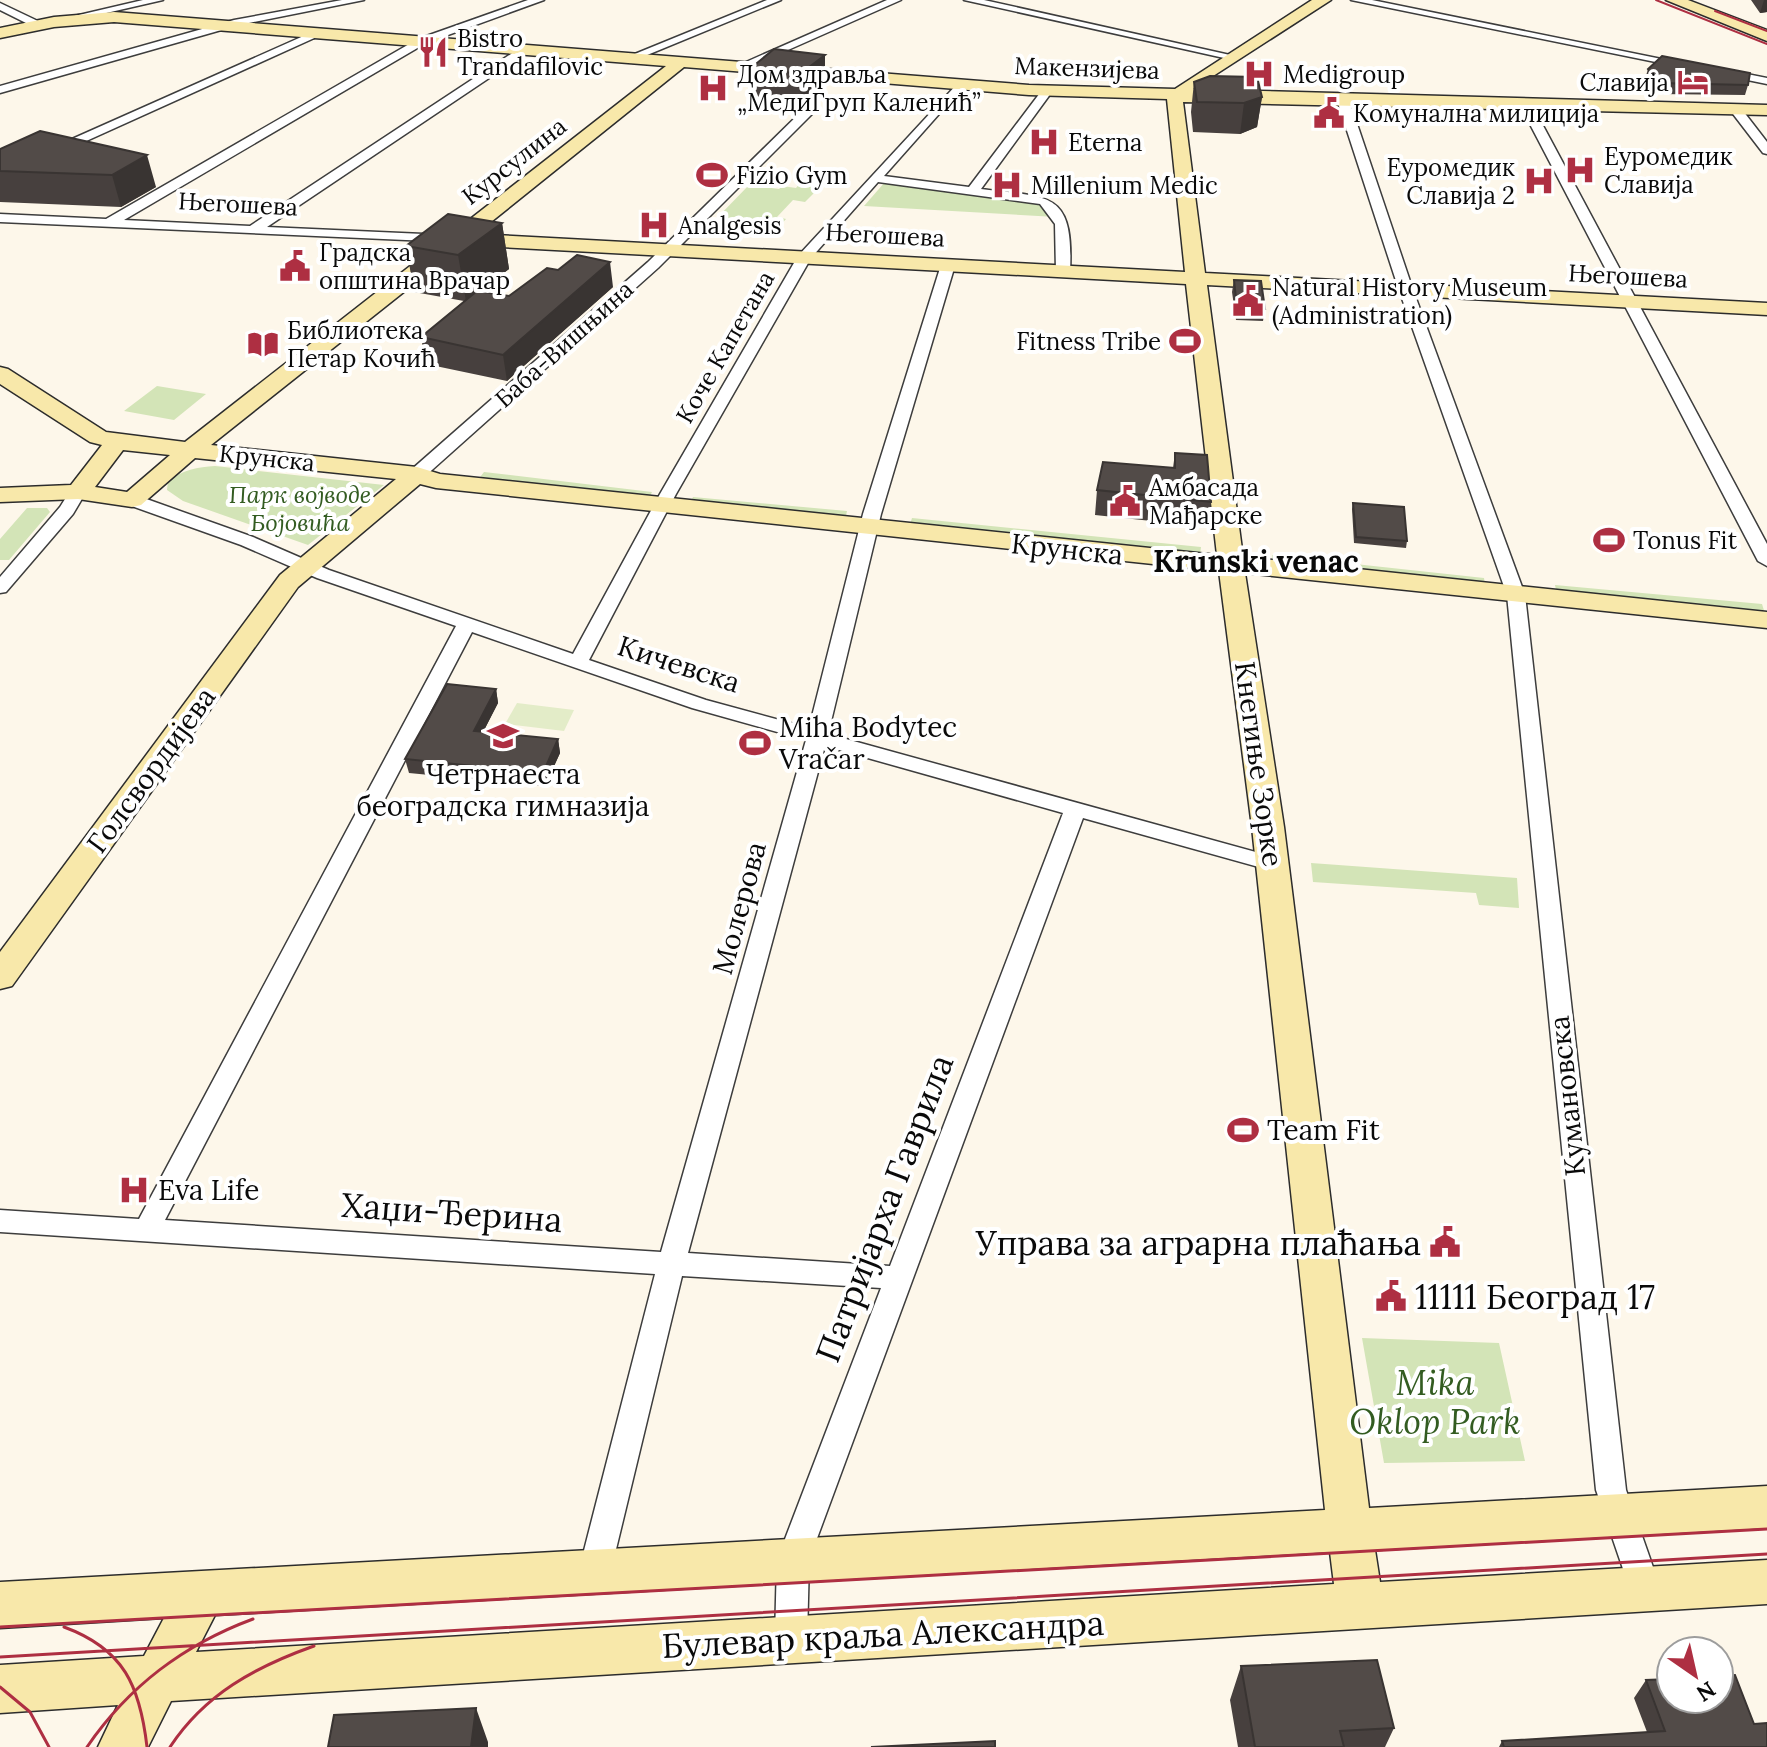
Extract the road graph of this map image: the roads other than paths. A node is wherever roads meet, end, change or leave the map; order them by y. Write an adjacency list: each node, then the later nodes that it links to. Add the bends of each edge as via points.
1 (158, 0): 12 (street)
2 (359, 0): 10 (street)
3 (539, 0): 18 (street)
4 (776, 0): 21 (street)
5 (896, 0): 23 (street)
6 (969, 0): 20 (street)
7 (1323, 0): 20 (street)
8 (1356, 0): 24 (street)
9 (1674, 0): 17 (street)
10 (331, 2): 14 (street)
11 (0, 6): 13 (street)
12 (113, 13): 13 (street, Макензијева); 14 (street, Макензијева)
13 (46, 24): 14 (street, Макензијева); 15 (street)
14 (220, 26): 16 (street, Макензијева); 28 (street)
15 (0, 33)
16 (317, 33): 18 (street, Макензијева); 37 (street)
17 (1767, 36)
18 (422, 41): 19 (street, Макензијева); 41 (street)
19 (524, 50): 21 (street, Макензијева); 42 (street)
20 (1233, 57): 30 (street)
21 (631, 58): 22 (street, Макензијева)
22 (681, 62): 23 (street, Макензијева); 43 (street, Курсулина)
23 (743, 66): 27 (street, Макензијева)
24 (1696, 67)
25 (1711, 70): 26 (street)
26 (1767, 81)
27 (959, 85): 29 (street, Макензијева); 38 (street, Коче Капетана)
28 (0, 90)
29 (1047, 91): 30 (street, Макензијева); 39 (street)
30 (1176, 95): 31 (street, Макензијева); 48 (street, Кнегиње Зорке)
31 (1343, 100): 32 (street, Макензијева); 49 (street, Кумановска)
32 (1526, 105): 34 (street, Макензијева); 50 (street)
33 (812, 108): 44 (street, Баба-Вишњина)
34 (1736, 110): 35 (street, Макензијева); 36 (street)
35 (1767, 110)
36 (1767, 150)
37 (0, 176)
38 (874, 178): 39 (street); 45 (street, Коче Капетана)
39 (973, 190): 47 (street, via 1037,199 1056,209 1064,222)
40 (0, 218): 41 (street, Његошева)
41 (109, 223): 42 (street, Његошева)
42 (251, 231): 43 (street, Његошева)
43 (456, 239): 44 (street, Његошева); 54 (street, Курсулина)
44 (668, 250): 45 (street, Његошева); 55 (street, Баба-Вишњина)
45 (805, 256): 46 (street, Његошева); 59 (street, Коче Капетана)
46 (948, 265): 47 (street, Његошева); 60 (street, Молерова)
47 (1063, 272): 48 (street, Његошева)
48 (1197, 280): 49 (street, Његошева); 61 (street, Кнегиње Зорке)
49 (1406, 290): 50 (street, Његошева); 65 (street, Кумановска)
50 (1630, 302): 51 (street, Његошева); 62 (street)
51 (1767, 309)
52 (0, 374): 53 (street, Крунска, via 98,437)
53 (117, 442): 54 (street, Крунска); 56 (street)
54 (190, 450): 55 (street, Крунска); 58 (street, Курсулина)
55 (417, 474): 59 (street, Крунска, via 436,481); 63 (street, Баба-Вишњина)
56 (78, 492): 57 (street, Кичевска); 58 (street, Кичевска); 64 (street)
57 (0, 495)
58 (132, 500): 63 (street, Кичевска)
59 (665, 500): 60 (street, Крунска); 69 (street, Коче Капетана)
60 (871, 520): 61 (street, Крунска); 70 (street, Молерова)
61 (1231, 558): 65 (street, Крунска); 72 (street, Кнегиње Зорке)
62 (1767, 561)
63 (304, 566): 68 (street, Кичевска); 73 (street, Голсвордијева)
64 (0, 588)
65 (1514, 588): 66 (street, Крунска); 67 (street, Крунска); 79 (street, Кумановска, via 1591,1324)
66 (1767, 605)
67 (1767, 620)
68 (467, 624): 69 (street, Кичевска); 75 (street)
69 (578, 663): 70 (street, Кичевска)
70 (817, 737): 71 (street, Кичевска); 76 (street, Молерова)
71 (1075, 810): 72 (street, Кичевска); 77 (street, Патријарха Гаврила)
72 (1273, 864): 80 (street, Кнегиње Зорке)
73 (0, 977)
74 (0, 1221): 75 (street, Хаџи-Ђерина)
75 (147, 1229): 76 (street, Хаџи-Ђерина)
76 (672, 1262): 77 (street, Хаџи-Ђерина); 82 (street, Молерова)
77 (899, 1278): 81 (street, Патријарха Гаврила)
78 (1767, 1507): 79 (street)
79 (1617, 1515): 80 (street); 84 (street, Кумановска)
80 (1350, 1530): 81 (street); 87 (street, Кнегиње Зорке)
81 (793, 1560): 82 (street); 88 (street, Патријарха Гаврила)
82 (595, 1570): 85 (street)
83 (1767, 1582): 84 (street, Булевар краља Александра)
84 (1645, 1590): 87 (street, Булевар краља Александра)
85 (202, 1594): 86 (street); 89 (street)
86 (0, 1605)
87 (1360, 1607): 88 (street, Булевар краља Александра)
88 (791, 1638): 89 (street, Булевар краља Александра)
89 (158, 1679): 90 (street, Булевар краља Александра); 91 (street)
90 (0, 1689)
91 (122, 1747)

